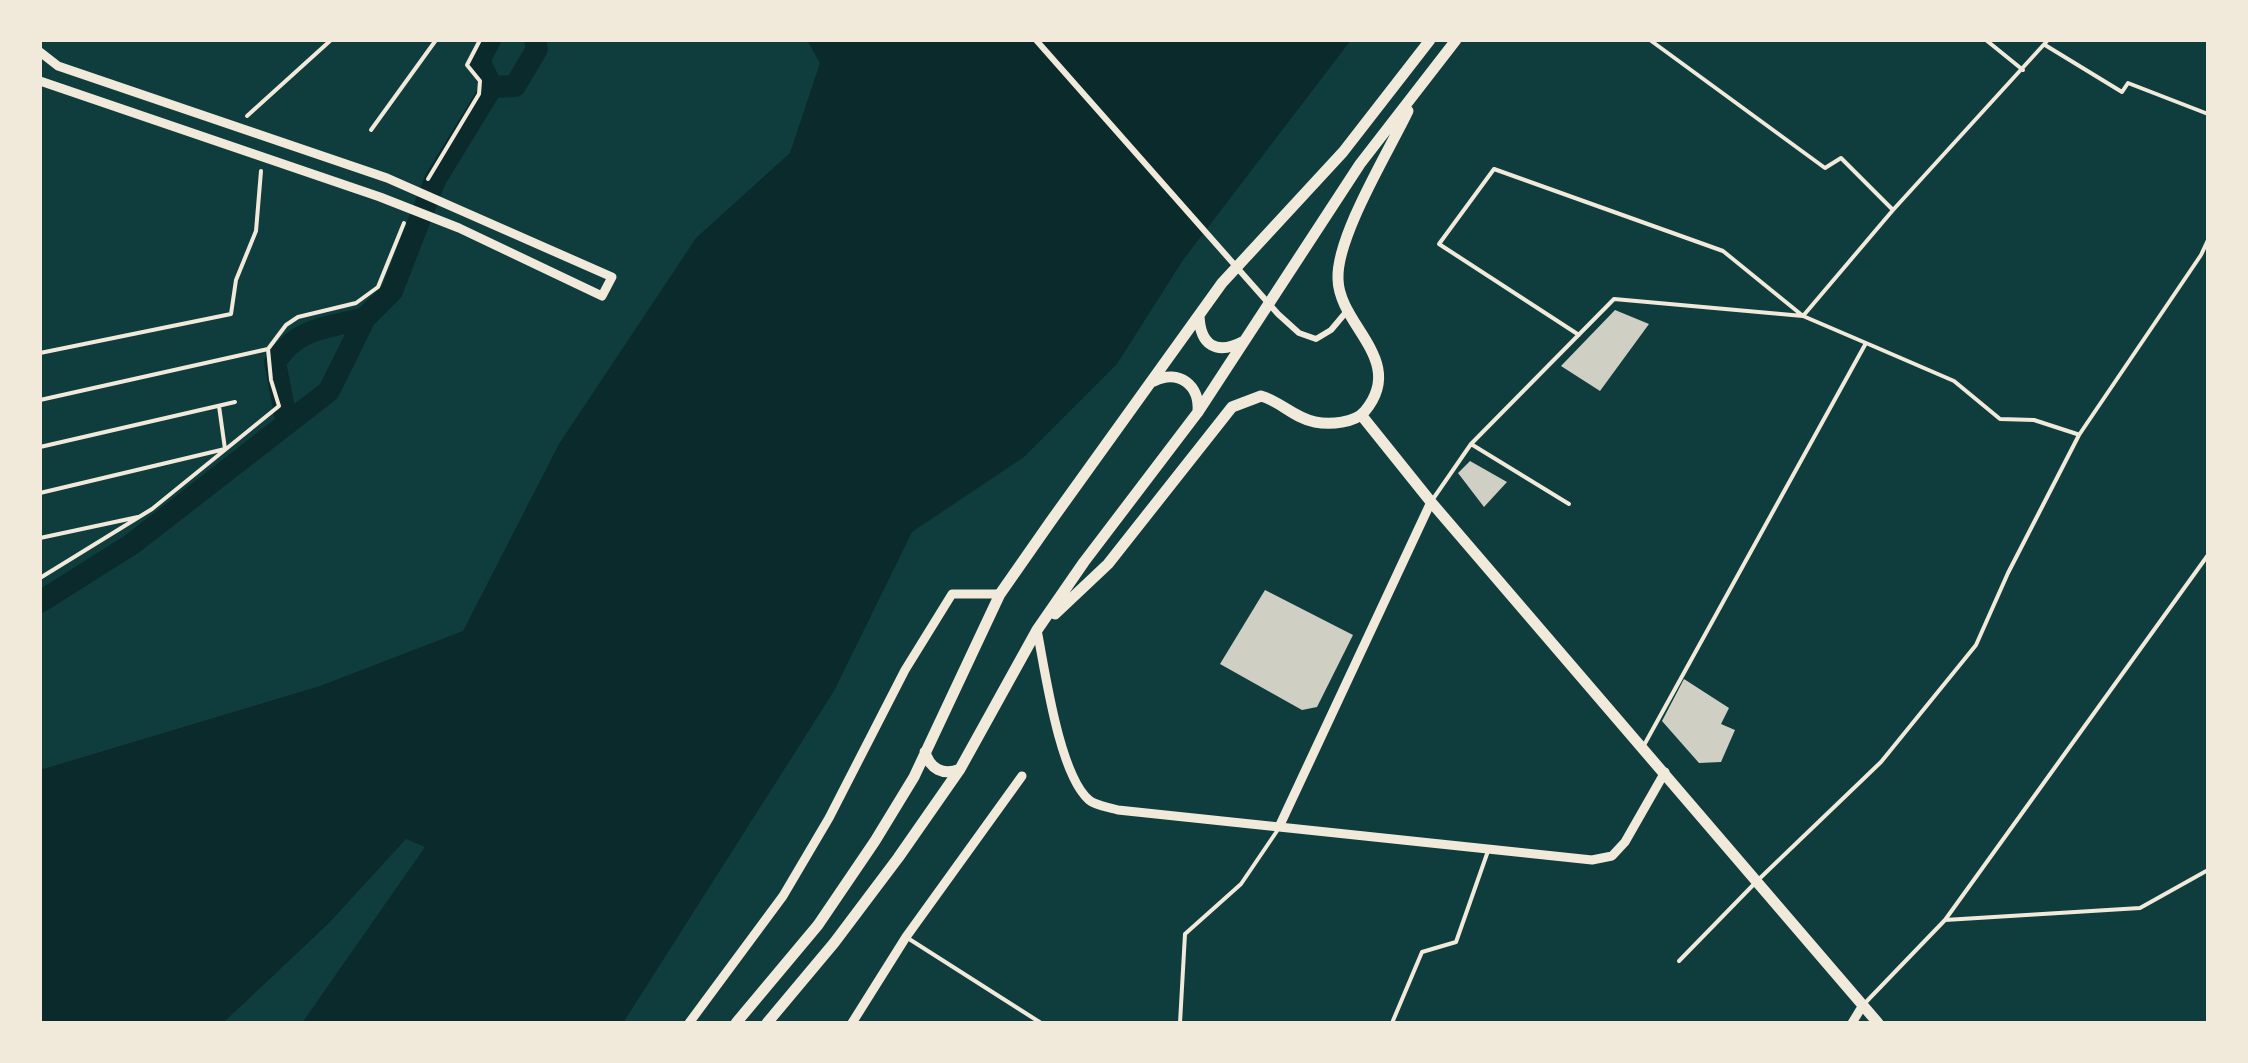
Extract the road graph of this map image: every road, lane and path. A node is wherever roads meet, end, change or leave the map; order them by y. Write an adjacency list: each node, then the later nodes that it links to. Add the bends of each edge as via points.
1 (331, 40): 14 (path)
2 (436, 40): 15 (path)
3 (1036, 40): 21 (street, via 1299,333 1316,339)
4 (1430, 40): 22 (main road, via 1343,152)
5 (1456, 40): 12 (main road)
6 (1650, 40): 17 (lane, via 1825,168 1840,158)
7 (1986, 40): 10 (lane)
8 (2046, 42): 10 (lane); 13 (lane, via 2122,92 2128,82)
9 (40, 52): 14 (street, via 58,66)
10 (2023, 70): 17 (lane)
11 (40, 81): 16 (street)
12 (1420, 87): 21 (main road, via 1342,249 1338,280); 25 (main road, via 1360,164)
13 (2208, 114)
14 (236, 126): 19 (street, via 387,178)
15 (371, 130)
16 (264, 157): 20 (street); 27 (path, via 256,231 230,314)
17 (1893, 210): 23 (lane)
18 (2208, 240): 34 (lane)
19 (532, 241): 20 (street); 20 (street, via 612,276 602,296)
20 (524, 258)
21 (1347, 310): 33 (main road, via 1374,354 1379,379)
22 (1199, 314): 25 (main road, via 1200,332 1212,346 1230,349); 28 (main road)
23 (1803, 316): 24 (lane, via 1614,299); 24 (lane, via 1723,251 1494,169 1439,244); 26 (lane)
24 (1579, 335): 35 (lane)
25 (1245, 340): 32 (main road)
26 (1866, 343): 34 (lane, via 1954,381 2000,418 2034,420); 47 (lane)
27 (40, 353)
28 (1149, 384): 32 (main road, via 1169,376 1189,382); 45 (main road)
29 (40, 400): 37 (path, via 268,349 280,406)
30 (235, 402): 31 (path)
31 (219, 406): 36 (path); 37 (path)
32 (1198, 412): 46 (main road)
33 (1362, 416): 39 (main road); 46 (main road, via 1314,422 1260,396 1232,407 1108,564)
34 (2080, 435): 55 (lane, via 1976,645 1881,762)
35 (1471, 444): 39 (lane); 40 (lane)
36 (40, 446)
37 (225, 449): 38 (path); 41 (path)
38 (40, 493)
39 (1430, 502): 47 (main road); 52 (street)
40 (1570, 504)
41 (141, 516): 42 (path); 44 (path)
42 (40, 538)
43 (2208, 555): 56 (lane)
44 (40, 578)
45 (1000, 594): 48 (main road); 60 (street, via 952,594 782,896)
46 (1037, 630): 49 (main road); 52 (street, via 1063,749 1077,786 1092,802)
47 (1644, 747): 50 (main road)
48 (926, 752): 49 (main road, via 938,770); 61 (main road, via 818,925)
49 (960, 769): 62 (main road)
50 (1665, 772): 53 (street, via 1612,856); 55 (main road)
51 (1022, 776): 57 (street)
52 (1280, 826): 53 (street); 65 (lane, via 1241,884 1185,934)
53 (1488, 851): 66 (lane, via 1456,942 1422,952)
54 (2208, 870): 56 (lane, via 2140,908)
55 (1757, 881): 58 (lane); 59 (main road)
56 (1944, 920): 59 (lane)
57 (906, 937): 63 (street); 64 (lane)
58 (1679, 961)
59 (1862, 1005): 67 (street); 68 (main road)
60 (688, 1023)
61 (736, 1023)
62 (767, 1023)
63 (852, 1023)
64 (1041, 1023)
65 (1180, 1023)
66 (1392, 1023)
67 (1852, 1023)
68 (1878, 1023)

